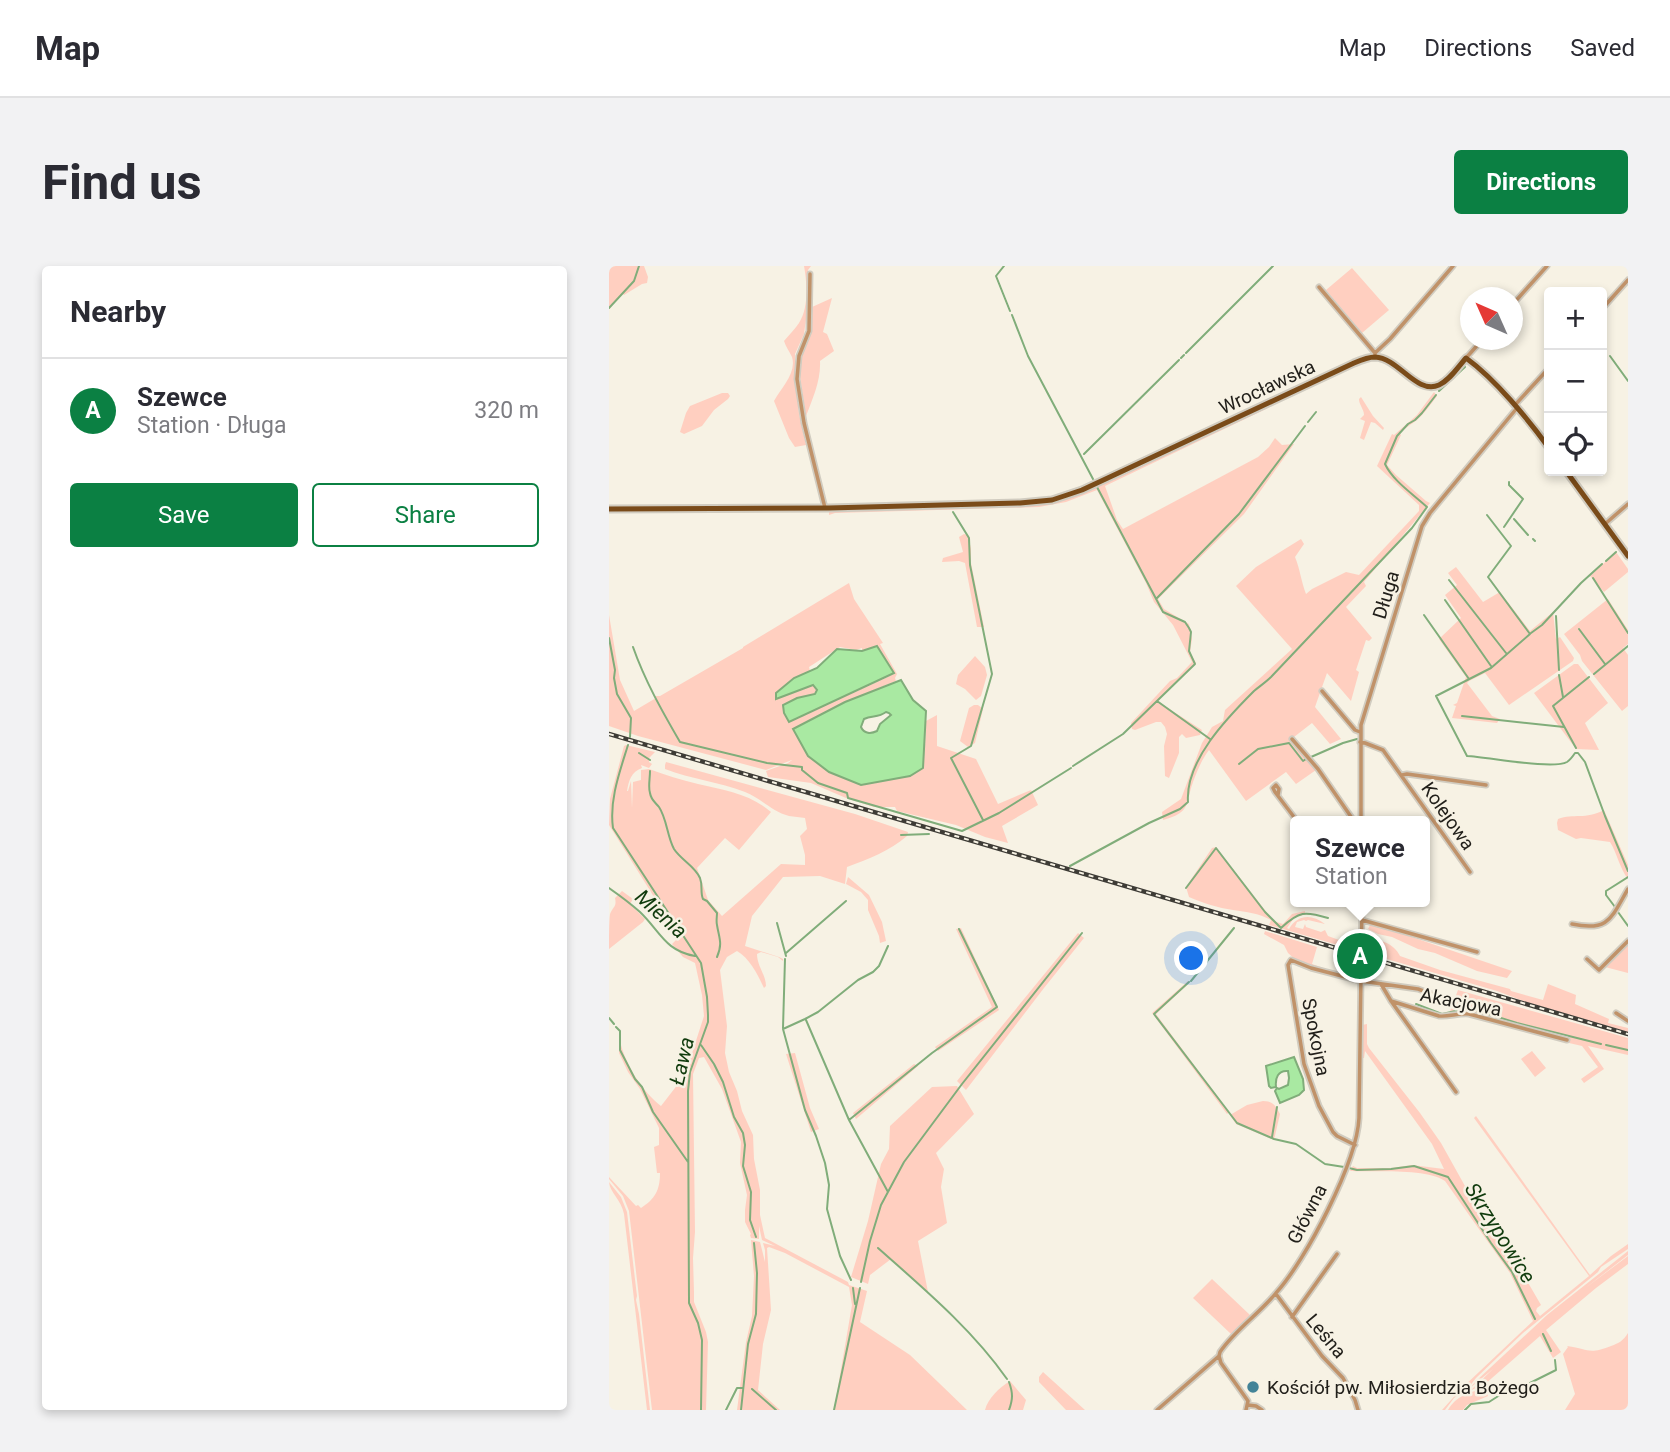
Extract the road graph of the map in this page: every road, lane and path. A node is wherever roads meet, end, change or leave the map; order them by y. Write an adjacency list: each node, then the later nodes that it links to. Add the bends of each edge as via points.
1 (1453, 266): 9 (street)
2 (1547, 266): 6 (street)
3 (810, 274): 16 (street, via 809,331 799,356 797,379)
4 (1628, 280): 7 (street)
5 (1319, 287): 9 (street)
6 (1523, 293)
7 (1607, 303)
8 (1473, 350): 10 (street)
9 (1375, 355): 10 (main road, via 1431,386 1447,379); 16 (main road, Wrocławska, via 1067,496 1035,502)
10 (1466, 358): 12 (main road)
11 (1544, 374): 12 (street, Długa)
12 (1516, 407): 13 (main road); 21 (street, Długa, via 1422,526)
13 (1544, 442)
14 (1570, 476): 18 (main road)
15 (1627, 505): 18 (street)
16 (825, 508): 17 (main road, Wrocławska)
17 (609, 509)
18 (1605, 524): 19 (main road)
19 (1628, 556)
20 (1322, 691): 21 (street)
21 (1360, 732): 23 (street, Długa)
22 (1292, 739): 28 (street)
23 (1360, 742): 24 (street, Kolejowa, via 1383,750); 29 (street, Długa)
24 (1402, 775): 25 (street, Kolejowa); 30 (street, Kolejowa)
25 (1486, 785)
26 (1278, 796): 27 (street)
27 (1293, 816)
28 (1351, 816)
29 (1361, 816)
30 (1470, 872)
31 (1628, 889): 34 (street, via 1605,923)
32 (1362, 907): 33 (street)
33 (1362, 920): 36 (street); 38 (street)
34 (1572, 924)
35 (1628, 941): 37 (street, via 1599,970)
36 (1477, 952)
37 (1587, 959)
38 (1361, 981): 39 (street); 46 (street, Główna); 46 (street, Spokojna, via 1291,960 1288,965 1310,1084 1333,1132)
39 (1381, 984): 40 (street); 41 (street)
40 (1440, 997)
41 (1391, 1001): 44 (street, Akacjowa, via 1439,1016 1469,1014); 45 (street)
42 (1616, 1013): 43 (street)
43 (1628, 1021)
44 (1567, 1040)
45 (1456, 1092)
46 (1355, 1145): 48 (street, Główna, via 1321,1222)
47 (1337, 1254): 49 (street, Leśna)
48 (1276, 1294): 49 (street, Leśna); 50 (street, Główna)
49 (1292, 1317): 54 (street, Leśna, via 1343,1378)
50 (1219, 1356): 51 (street, via 1247,1398); 52 (street, Główna)
51 (1247, 1407): 53 (street)
52 (1158, 1410)
53 (1262, 1410)
54 (1358, 1410)

